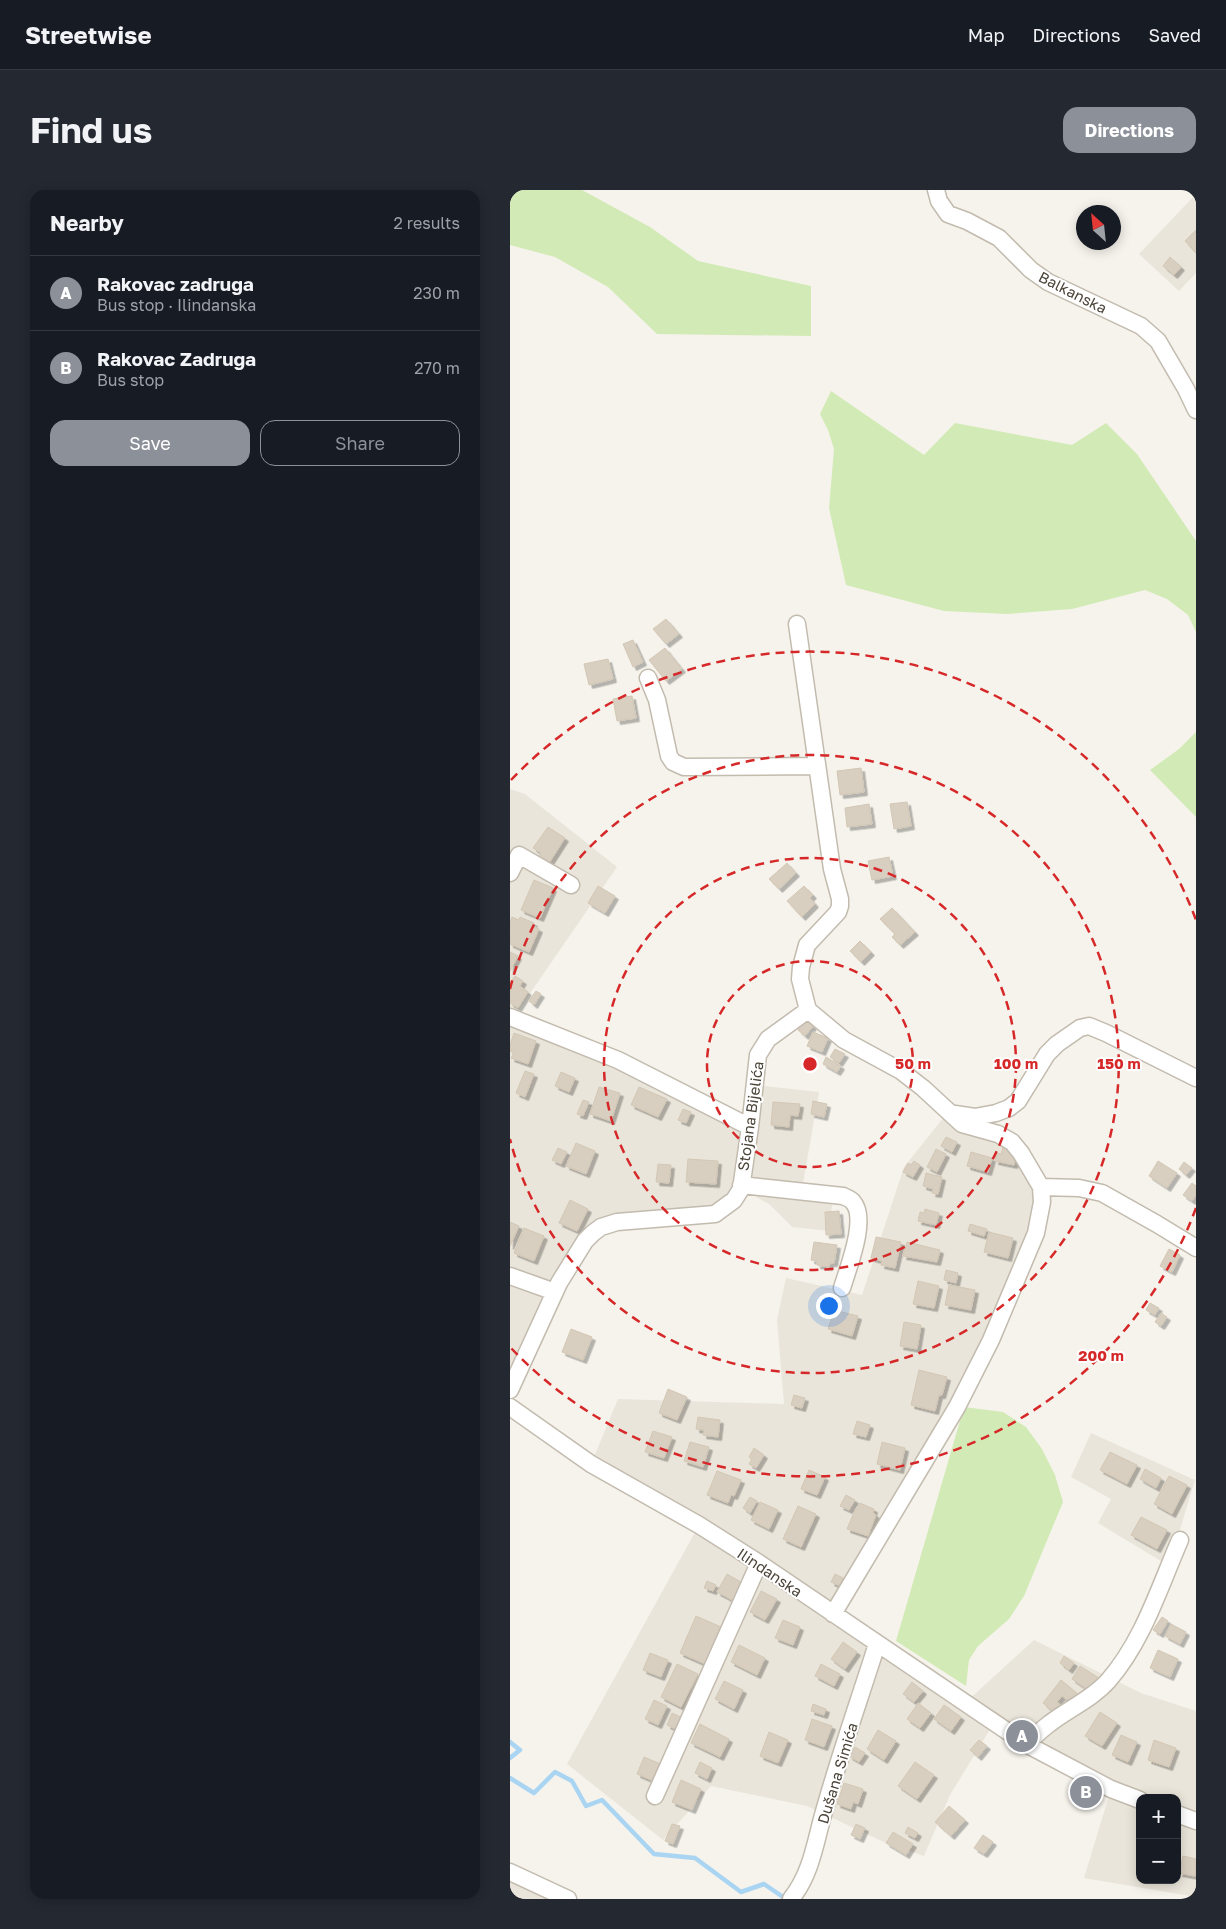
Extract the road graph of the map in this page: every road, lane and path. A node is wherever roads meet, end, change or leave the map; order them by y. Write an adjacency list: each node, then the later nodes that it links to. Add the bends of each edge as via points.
1 (936, 190): 2 (street, Balkanska, via 948,214 967,220 999,238 1048,282 1141,326 1158,341)
2 (1196, 410)
3 (797, 624): 5 (street)
4 (648, 678): 5 (street, via 657,700 669,756 674,762 684,767)
5 (817, 766): 8 (street, via 840,906 807,945 803,956 800,979)
6 (510, 873): 7 (street, via 519,855)
7 (571, 885)
8 (808, 1010): 11 (street, via 844,1040 901,1071); 12 (street, Stojana Bijelića, via 768,1039 758,1055)
9 (510, 1017): 12 (street, via 618,1060)
10 (1196, 1078): 11 (street, via 1088,1026 1080,1028 1047,1054 1018,1101 1009,1108 975,1117)
11 (948, 1112): 14 (street, via 962,1124 998,1134 1012,1142)
12 (750, 1127): 13 (street, Stojana Bijelića)
13 (741, 1186): 17 (street, Stojana Bijelića, via 843,1196 854,1202 860,1222); 18 (street, Stojana Bijelića, via 734,1200 715,1214 617,1222 602,1227 585,1241)
14 (1041, 1187): 15 (street, via 1079,1188 1102,1193); 23 (street, via 1042,1202 1036,1233 991,1340 957,1407)
15 (1196, 1248)
16 (510, 1276): 18 (street)
17 (842, 1288)
18 (556, 1292): 19 (street, Stojana Bijelića)
19 (510, 1390)
20 (510, 1407): 22 (street, Ilindanska, via 592,1464 699,1525)
21 (1180, 1540): 25 (street, via 1144,1626 1108,1682)
22 (759, 1564): 23 (street, Ilindanska); 26 (street)
23 (833, 1614): 24 (street, Ilindanska)
24 (877, 1644): 25 (street, Ilindanska); 31 (street, Dušana Simića, via 823,1814 810,1868)
25 (1026, 1744): 27 (street, Ilindanska, via 1111,1789)
26 (655, 1796)
27 (1136, 1798)
28 (1181, 1815): 29 (street)
29 (1196, 1821)
30 (510, 1872): 32 (street)
31 (794, 1895)
32 (568, 1899)

